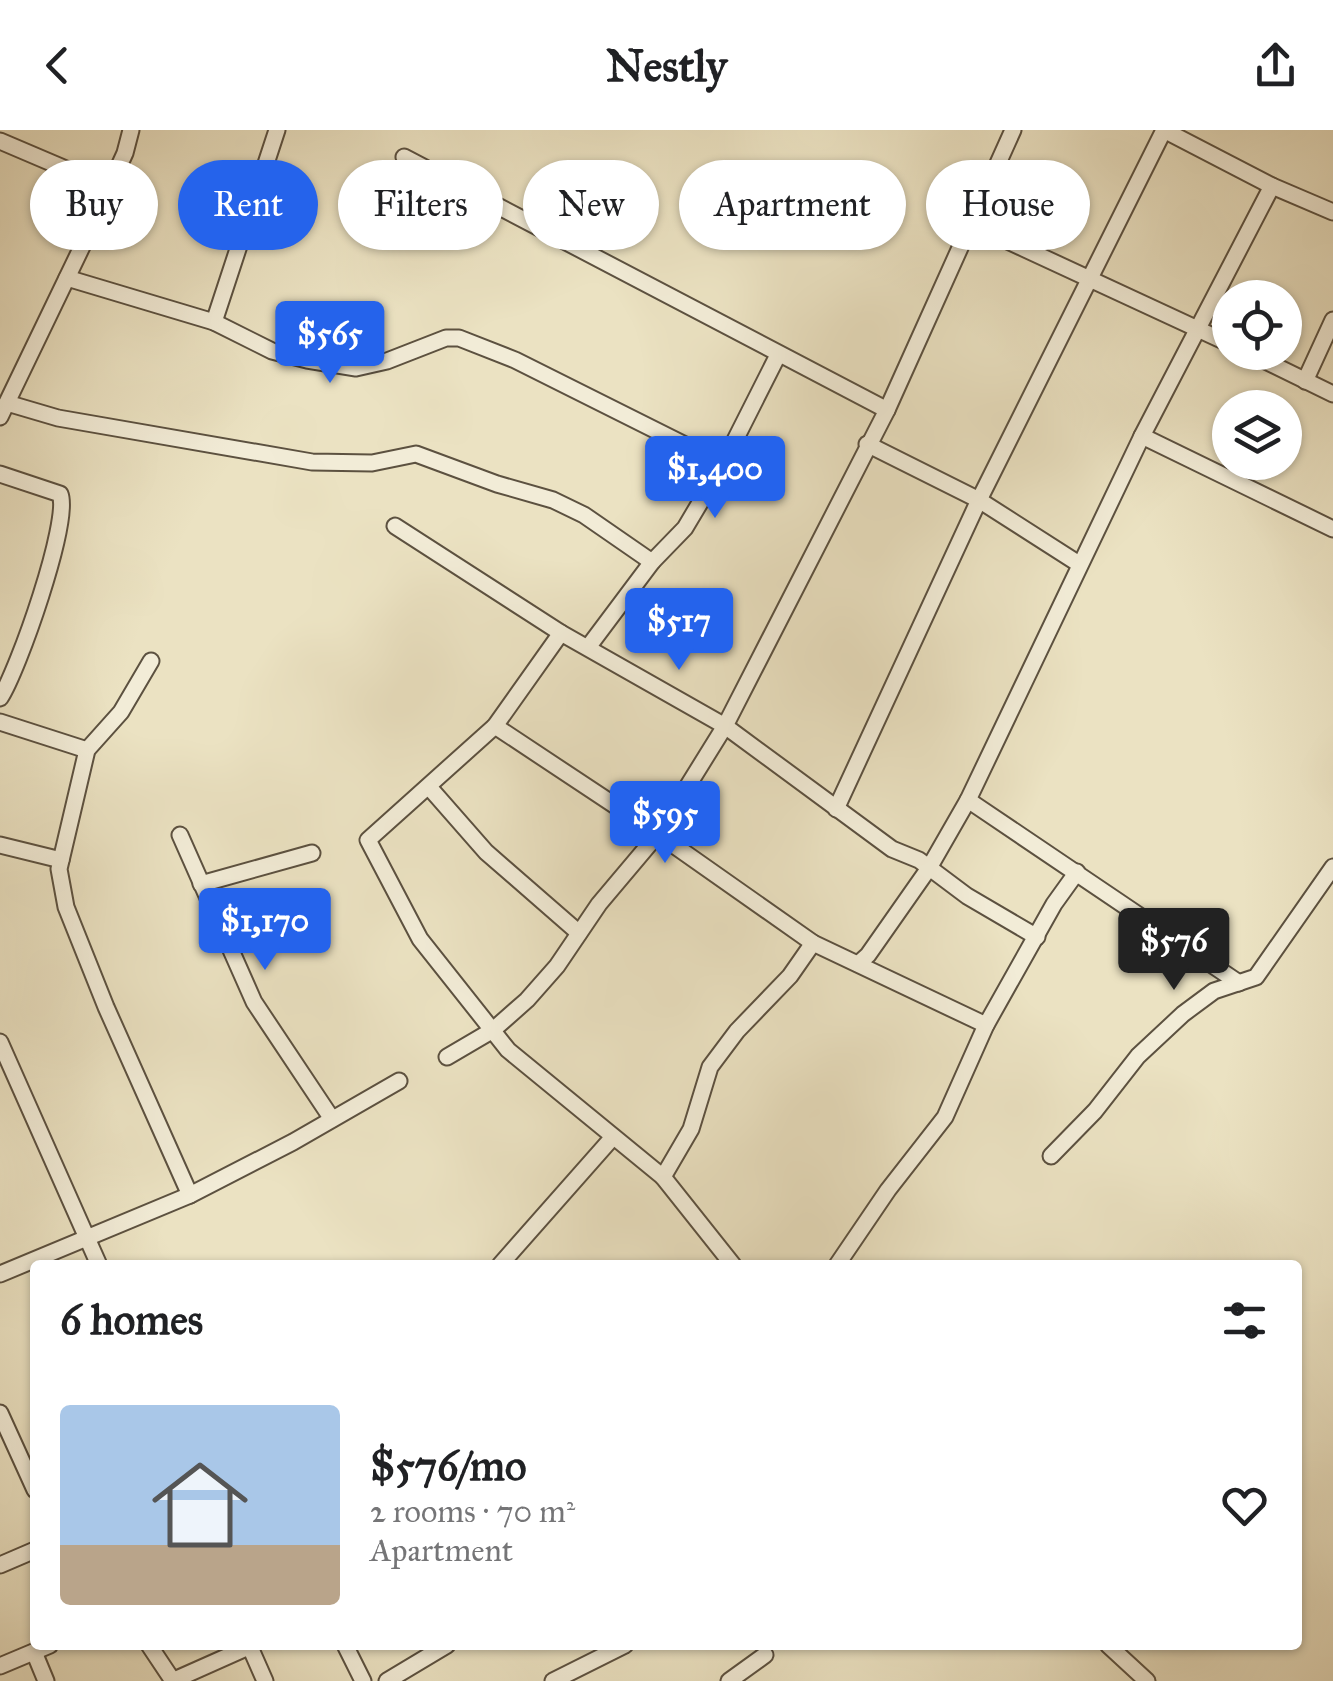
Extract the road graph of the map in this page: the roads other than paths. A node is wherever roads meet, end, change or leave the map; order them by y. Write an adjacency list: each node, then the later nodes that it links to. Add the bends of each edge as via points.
1 (132, 130): 8 (street)
2 (277, 130): 18 (street)
3 (1013, 130): 9 (street)
4 (1164, 130): 10 (street); 16 (street)
5 (0, 140): 7 (street)
6 (404, 157): 21 (street)
7 (46, 160)
8 (122, 160)
9 (999, 160)
10 (1272, 186): 11 (street); 19 (street)
11 (1333, 212)
12 (80, 250): 15 (street)
13 (958, 250): 26 (street)
14 (1028, 250): 16 (street)
15 (67, 278): 18 (street); 25 (street)
16 (1091, 278): 19 (street); 31 (street)
17 (1333, 320): 23 (street)
18 (214, 322): 29 (street, via 287,357 356,368 459,338)
19 (1197, 328): 20 (street); 27 (street)
20 (1212, 335)
21 (778, 355): 26 (street); 29 (street)
22 (1282, 370): 23 (street)
23 (1305, 382): 24 (street)
24 (1333, 394)
25 (3, 410): 34 (street, via 312,462 372,463 416,454 553,500)
26 (886, 410): 28 (street)
27 (1142, 436): 33 (street); 35 (street)
28 (867, 444): 31 (street); 42 (street)
29 (723, 464): 34 (street, via 685,528)
30 (0, 474): 39 (street, via 63,500 31,623)
31 (979, 500): 35 (street); 46 (street)
32 (395, 526): 36 (street)
33 (1333, 528)
34 (652, 562): 37 (street)
35 (1079, 564): 45 (street)
36 (562, 633): 37 (street); 41 (street)
37 (589, 646): 42 (street)
38 (150, 661): 43 (street, via 121,712)
39 (0, 698)
40 (0, 722): 43 (street)
41 (495, 726): 44 (street); 47 (street)
42 (725, 726): 46 (street); 47 (street)
43 (87, 750): 51 (street)
44 (429, 787): 56 (street, via 486,852); 62 (street, via 368,840 420,940)
45 (968, 800): 53 (street); 54 (street)
46 (836, 809): 53 (street)
47 (658, 834): 56 (street); 58 (street)
48 (180, 835): 55 (street)
49 (0, 845): 51 (street)
50 (312, 853): 55 (street)
51 (61, 860): 70 (street, via 66,907)
52 (1333, 867): 60 (street, via 1256,977)
53 (929, 868): 57 (street); 59 (street)
54 (1077, 872): 57 (street); 60 (street)
55 (201, 884): 66 (street, via 254,1002)
56 (579, 933): 62 (street, via 527,1000)
57 (1038, 937): 61 (street)
58 (813, 943): 59 (street); 69 (street, via 710,1067 690,1129)
59 (858, 964): 61 (street)
60 (1239, 983): 68 (street, via 1214,992 1149,1045)
61 (986, 1025): 76 (street, via 945,1118)
62 (493, 1030): 64 (street); 67 (street)
63 (0, 1042): 71 (street)
64 (447, 1057)
65 (399, 1081): 66 (street)
66 (332, 1119): 70 (street)
67 (613, 1137): 69 (street); 74 (street)
68 (1051, 1156)
69 (663, 1176): 75 (street)
70 (190, 1195): 71 (street)
71 (88, 1240): 72 (street); 73 (street)
72 (36, 1260)
73 (97, 1260)
74 (504, 1260)
75 (729, 1260)
76 (840, 1260)
77 (30, 1262): 78 (street)
78 (0, 1274)
79 (0, 1413): 80 (street)
80 (30, 1479)
81 (30, 1552): 82 (street)
82 (0, 1565)
83 (39, 1650): 91 (street)
84 (152, 1650): 95 (street)
85 (242, 1650): 95 (street)
86 (253, 1650): 96 (street)
87 (348, 1650): 97 (street)
88 (439, 1650): 98 (street)
89 (615, 1650): 99 (street)
90 (1113, 1650): 101 (street)
91 (34, 1652): 93 (street); 94 (street)
92 (766, 1655): 100 (street)
93 (0, 1666)
94 (46, 1681)
95 (173, 1681)
96 (265, 1681)
97 (363, 1681)
98 (387, 1681)
99 (553, 1681)
100 (728, 1681)
101 (1147, 1681)

